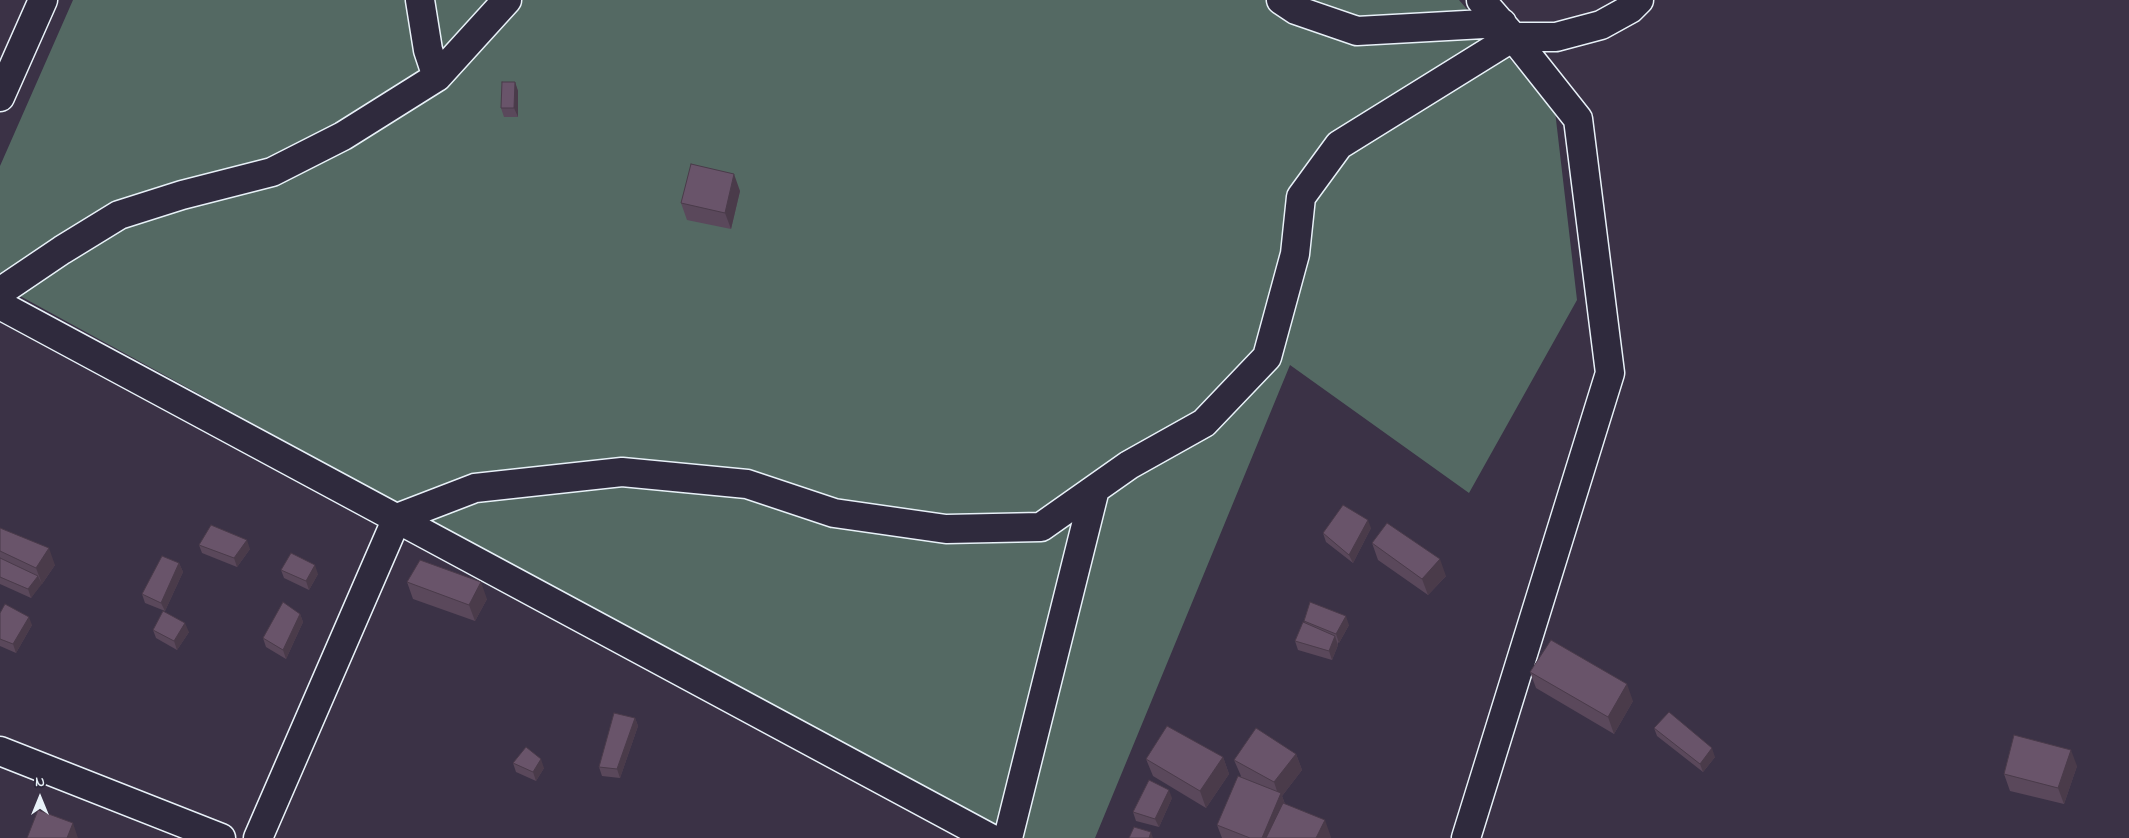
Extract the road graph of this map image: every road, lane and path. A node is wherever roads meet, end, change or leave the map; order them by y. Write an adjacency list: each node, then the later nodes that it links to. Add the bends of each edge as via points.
1 (43, 0): 9 (street)
2 (420, 0): 8 (street, via 428,50)
3 (507, 0): 8 (street)
4 (1281, 0): 7 (street, via 1296,10 1358,31)
5 (1481, 0): 7 (street)
6 (1639, 0): 7 (street, via 1630,9 1601,25 1556,37)
7 (1508, 30): 12 (street, via 1339,145 1301,197 1295,254 1267,357 1204,423 1129,465); 19 (street, via 1578,119 1610,373)
8 (437, 77): 10 (street, via 343,136 272,172 119,215)
9 (0, 97)
10 (0, 292)
11 (0, 305): 13 (street)
12 (1095, 489): 13 (street, via 1041,527 946,530 834,513 746,484 622,472 476,488); 18 (street)
13 (397, 518): 16 (street); 17 (street)
14 (0, 751): 15 (street)
15 (221, 838)
16 (258, 838)
17 (990, 838)
18 (1008, 838)
19 (1466, 838)

